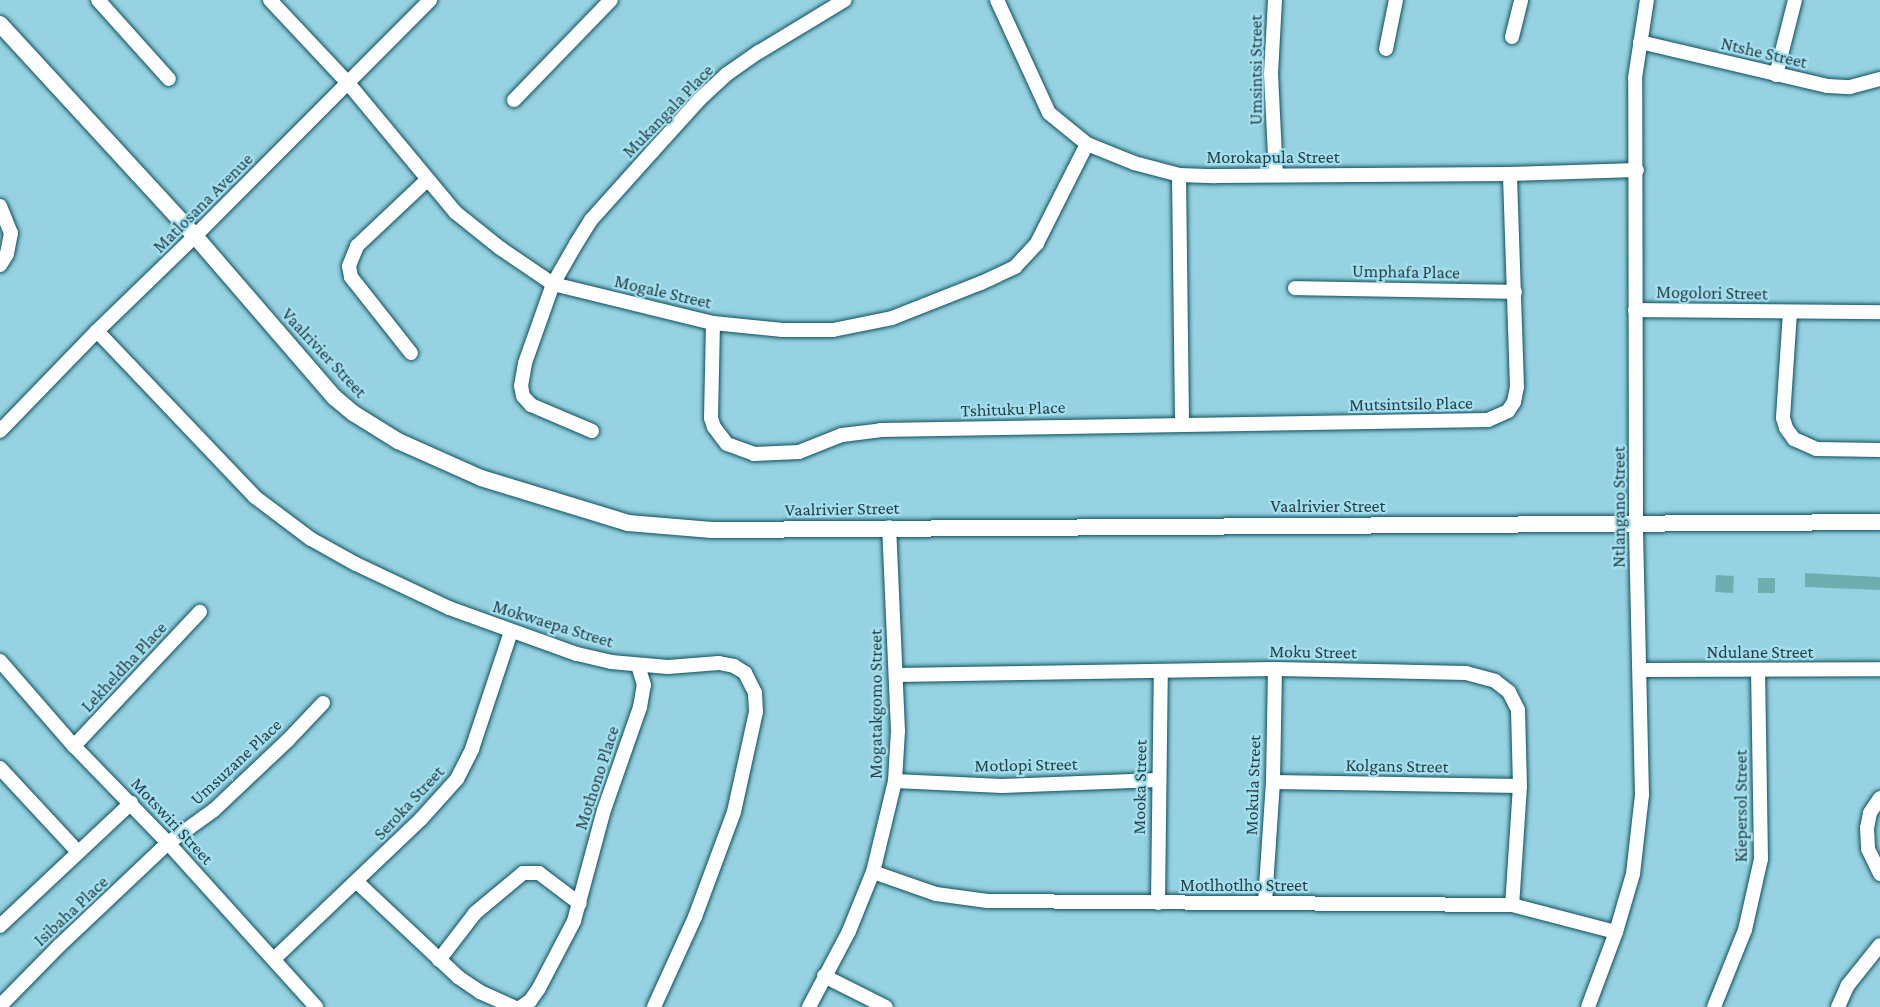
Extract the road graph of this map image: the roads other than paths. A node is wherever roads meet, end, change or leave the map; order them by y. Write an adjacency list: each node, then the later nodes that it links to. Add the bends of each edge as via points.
1 (98, 0): 17 (street)
2 (270, 0): 19 (street, Mogale Street)
3 (430, 0): 19 (street, Matlosana Avenue)
4 (611, 0): 20 (street)
5 (845, 0): 30 (street, Mukangala Place, via 759,52 700,99 591,220)
6 (997, 0): 21 (street, Morokapula Street, via 1049,113)
7 (1275, 0): 25 (street, Umsintsi Street, via 1271,74)
8 (1396, 0): 15 (street)
9 (1521, 0): 13 (street)
10 (1647, 0): 14 (street, Ntlangano Street)
11 (1795, 0): 16 (street)
12 (0, 24): 28 (street, Vaalrivier Street)
13 (1512, 37)
14 (1640, 42): 16 (street, Ntshe Street); 22 (street, Ntlangano Street, via 1635,78)
15 (1386, 49)
16 (1776, 75): 18 (street, Ntshe Street, via 1839,87)
17 (169, 79)
18 (1880, 79)
19 (348, 83): 26 (street, Mogale Street); 28 (street, Matlosana Avenue)
20 (514, 100)
21 (1087, 144): 24 (street, Morokapula Street); 36 (street, Mogale Street, via 1037,243 1015,267 892,318 833,330)
22 (1637, 170): 23 (street, Morokapula Street); 33 (street, Ntlangano Street)
23 (1510, 174): 25 (street, Morokapula Street); 32 (street, Mutsintsilo Place)
24 (1179, 175): 25 (street, Morokapula Street); 39 (street)
25 (1276, 175)
26 (427, 180): 30 (street, Mogale Street, via 476,230); 38 (street, via 357,246 349,266 351,277)
27 (0, 206): 29 (street, via 11,233)
28 (195, 236): 37 (street, Matlosana Avenue); 45 (street, Vaalrivier Street, via 353,413 398,441 481,478 628,523 656,527)
29 (0, 266)
30 (553, 284): 36 (street, Mogale Street); 41 (street, Mukangala Place, via 525,363 522,392 531,405)
31 (1295, 288): 32 (street, Umphafa Place)
32 (1515, 292): 39 (street, Mutsintsilo Place, via 1517,387 1514,402 1498,417 1473,422)
33 (1635, 310): 34 (street, Mogolori Street); 44 (street, Ntlangano Street)
34 (1790, 312): 35 (street, Mogolori Street); 42 (street, Mogolori Street, via 1783,418 1786,428 1794,439 1816,449)
35 (1880, 312)
36 (713, 323): 39 (street, Tshituku Place, via 711,418 720,437 744,453 799,452 842,435 880,430)
37 (97, 331): 40 (street, Matlosana Avenue); 47 (street, Mokwaepa Street, via 255,496 282,519 399,586)
38 (411, 353)
39 (1182, 425)
40 (0, 431)
41 (592, 431)
42 (1880, 450)
43 (1880, 522): 44 (street, Vaalrivier Street)
44 (1636, 524): 45 (street, Vaalrivier Street); 52 (street, Ntlangano Street)
45 (889, 527): 55 (street, Mogatakgomo Street)
46 (200, 612): 57 (street, Lekheldha Place)
47 (512, 632): 49 (street, Mokwaepa Street, via 577,654); 69 (street, Seroka Street, via 472,749 457,779)
48 (0, 661): 57 (street, Motswiri Street)
49 (638, 665): 72 (street, Mothono Place, via 644,685 640,707 604,810); 84 (street, Mokwaepa Street, via 734,666 752,682 756,712 722,846)
50 (1275, 669): 54 (street, Moku Street); 61 (street, Mokula Street); 62 (street, Moku Street, via 1466,673 1495,681 1509,692 1518,710)
51 (1880, 669): 53 (street, Ndulane Street)
52 (1641, 670): 53 (street, Ndulane Street); 75 (street, Ntlangano Street, via 1640,831 1633,874)
53 (1758, 670): 88 (street, Kiepersol Street, via 1761,859 1745,930)
54 (1161, 672): 55 (street, Moku Street); 59 (street, Mooka Street)
55 (896, 675): 60 (street, Mogatakgomo Street)
56 (323, 703): 65 (street, Umsuzane Place, via 214,810)
57 (74, 746): 64 (street, Motswiri Street)
58 (0, 768): 66 (street)
59 (1158, 780): 60 (street, Motlopi Street, via 1002,786); 71 (street, Mooka Street)
60 (895, 781): 67 (street, Mogatakgomo Street)
61 (1273, 782): 62 (street, Kolgans Street); 70 (street, Mokula Street)
62 (1520, 786): 73 (street, Moku Street)
63 (1880, 798): 68 (street, via 1870,813 1867,828 1868,849)
64 (131, 803): 65 (street, Motswiri Street); 66 (street)
65 (168, 843): 77 (street, Motswiri Street); 80 (street, Isibaha Place)
66 (78, 852): 74 (street)
67 (873, 872): 71 (street, Motlhotlho Street, via 936,894 978,900); 79 (street, Mogatakgomo Street, via 849,930)
68 (1880, 874)
69 (357, 882): 77 (street, Seroka Street); 78 (street)
70 (1265, 902): 71 (street, Motlhotlho Street); 73 (street, Motlhotlho Street)
71 (1158, 903)
72 (580, 904): 78 (street, via 539,873 523,873 475,913); 83 (street, Mothono Place, via 558,956 530,1001)
73 (1512, 904): 75 (street, Motlhotlho Street)
74 (0, 926)
75 (1616, 932): 87 (street, Ntlangano Street)
76 (1880, 945): 89 (street, via 1848,985)
77 (274, 959): 81 (street, Motswiri Street)
78 (439, 960): 82 (street, via 480,992)
79 (824, 976): 85 (street, Mogatakgomo Street); 86 (street)
80 (0, 1006)
81 (316, 1007)
82 (513, 1007)
83 (521, 1007)
84 (654, 1007)
85 (809, 1007)
86 (886, 1007)
87 (1588, 1007)
88 (1714, 1007)
89 (1838, 1007)

